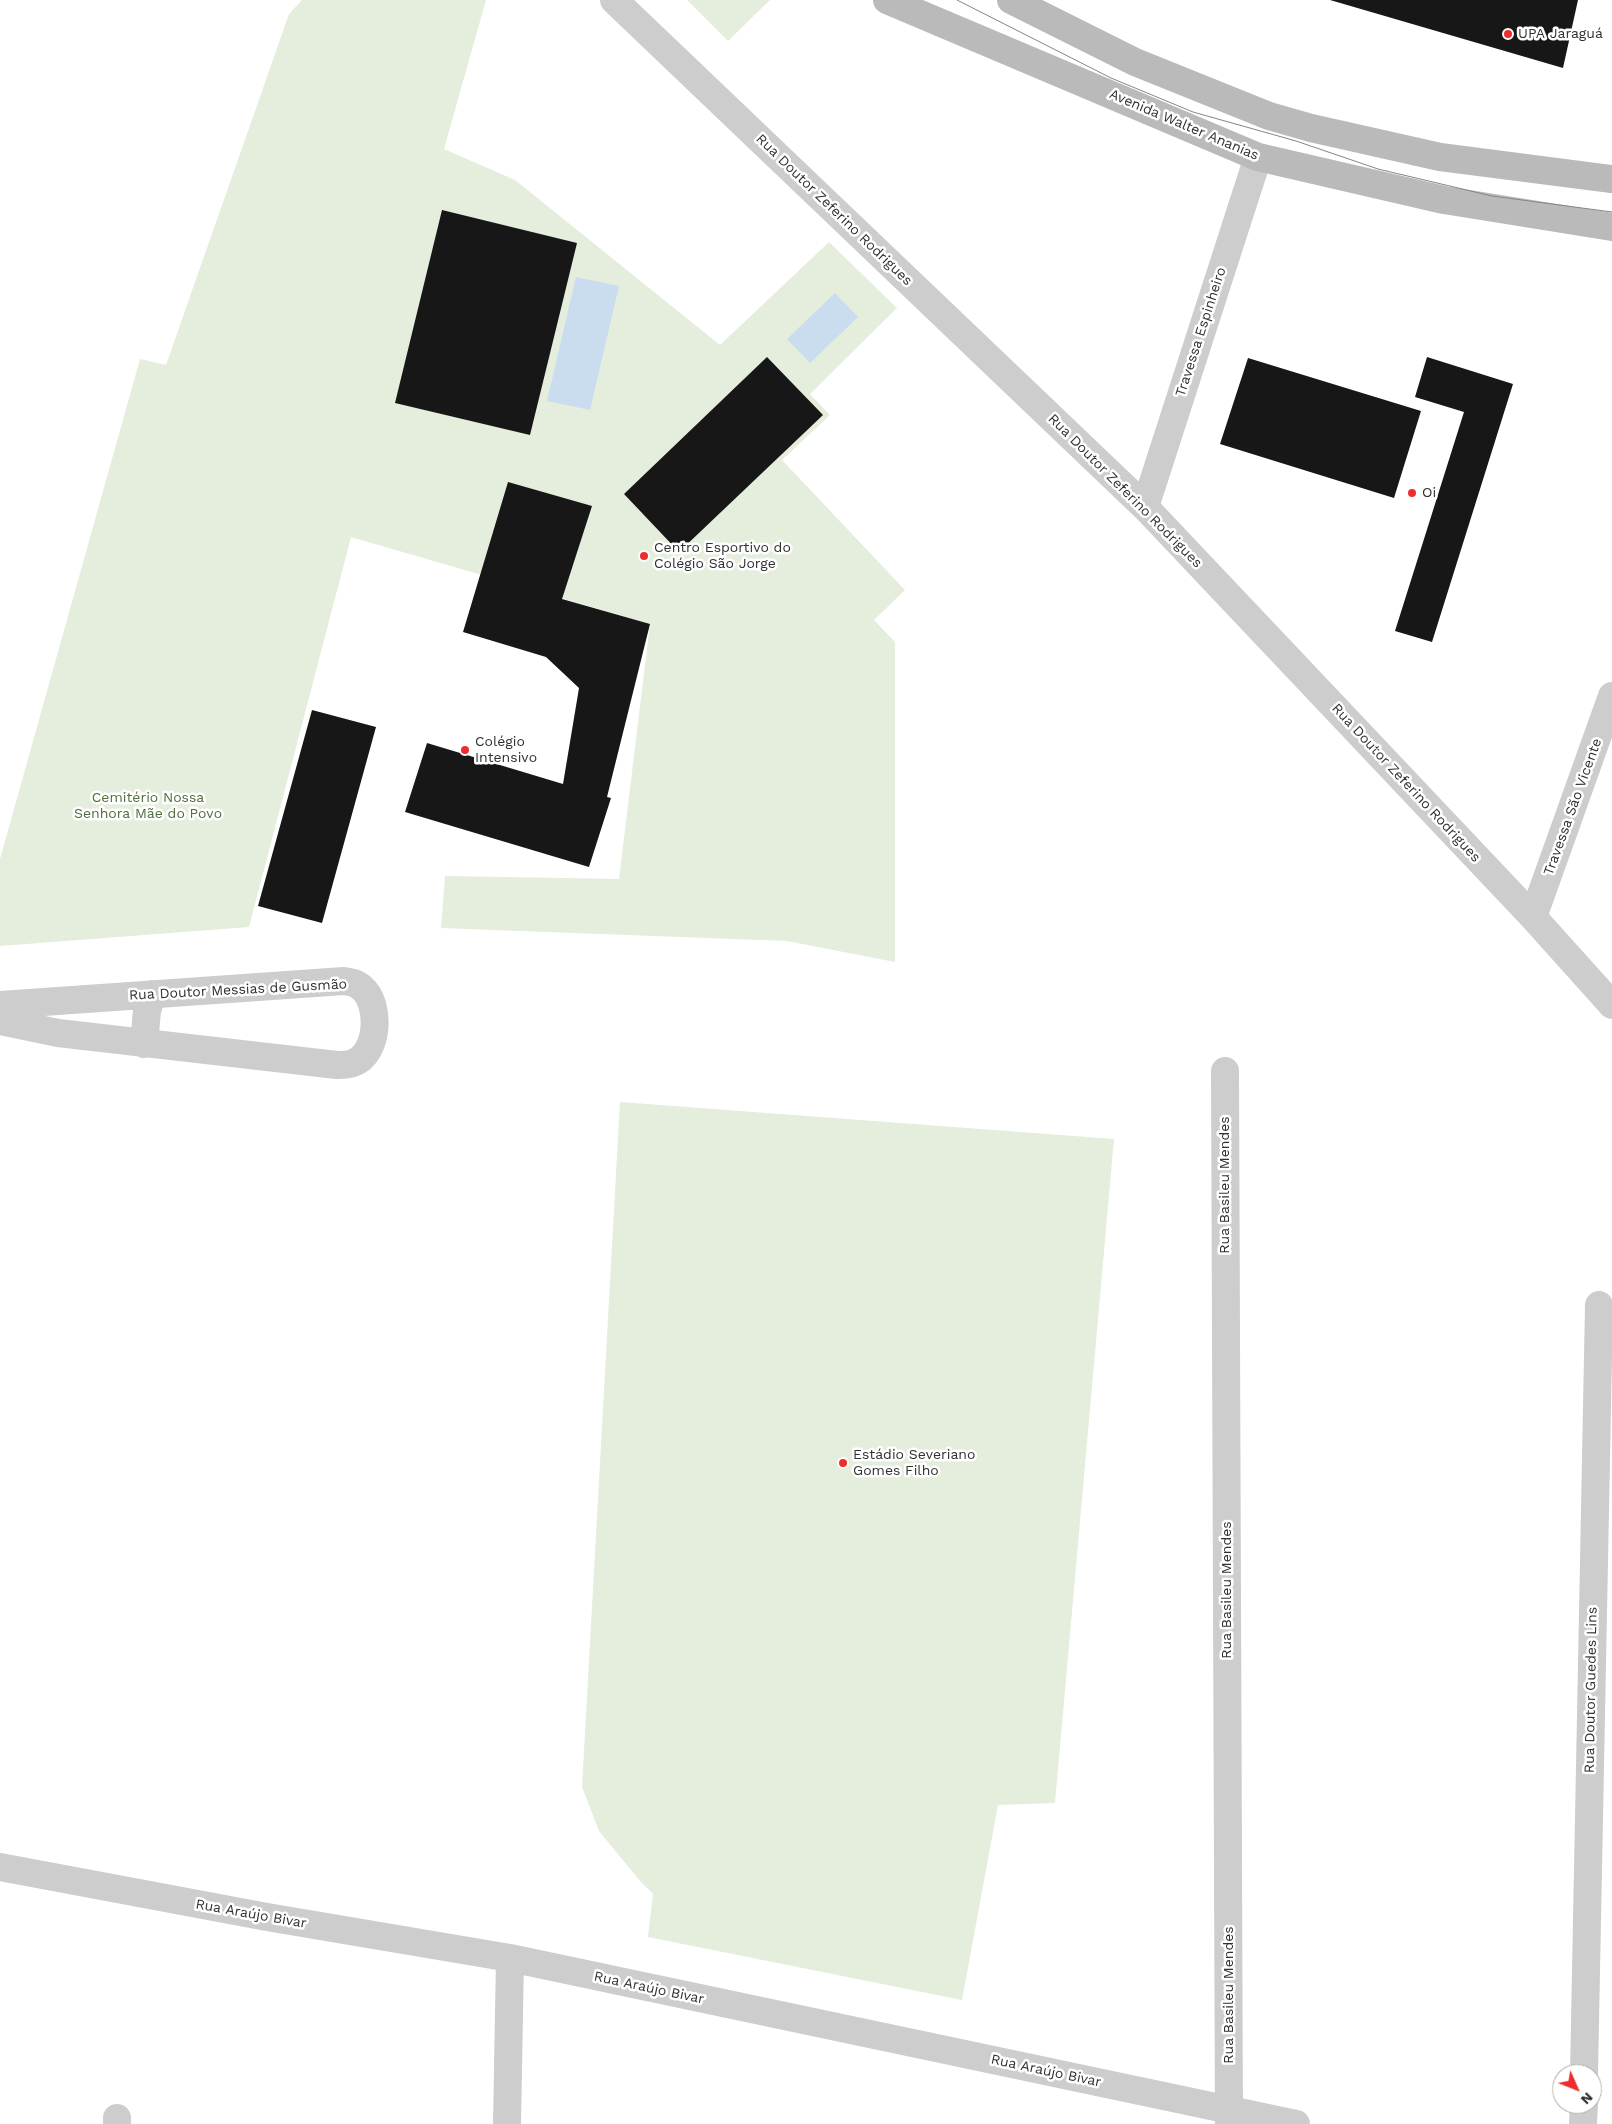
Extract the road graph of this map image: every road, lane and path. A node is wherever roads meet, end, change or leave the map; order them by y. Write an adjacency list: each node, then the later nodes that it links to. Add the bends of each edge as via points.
1 (614, 0): 7 (street, Rua Doutor Zeferino Rodrigues)
2 (887, 0): 4 (street, Avenida Walter Ananias)
3 (1011, 0): 5 (street, via 1135,62 1269,116 1440,157)
4 (1258, 157): 6 (street, Avenida Walter Ananias, via 1444,200); 7 (street, Travessa Espinheiro)
5 (1612, 179)
6 (1612, 227)
7 (1145, 507): 9 (street, Rua Doutor Zeferino Rodrigues)
8 (1612, 696): 9 (street, Travessa São Vicente)
9 (1533, 917): 12 (street, Rua Doutor Zeferino Rodrigues)
10 (152, 994): 11 (street, Rua Doutor Messias de Gusmão); 14 (street); 14 (street, Rua Doutor Messias de Gusmão, via 350,982 368,994 373,1009 374,1033 366,1051 351,1064 337,1065)
11 (0, 1005)
12 (1612, 1005)
13 (0, 1021): 14 (street, Rua Doutor Messias de Gusmão, via 58,1033)
14 (144, 1044)
15 (1225, 1071): 20 (street, Rua Basileu Mendes)
16 (1599, 1305): 19 (street, Rua Doutor Guedes Lins)
17 (0, 1867): 18 (street, Rua Araújo Bivar)
18 (510, 1958): 20 (street, Rua Araújo Bivar); 21 (street)
19 (1584, 2064)
20 (1229, 2117): 22 (street, Rua Araújo Bivar)
21 (507, 2124)
22 (1296, 2124)

